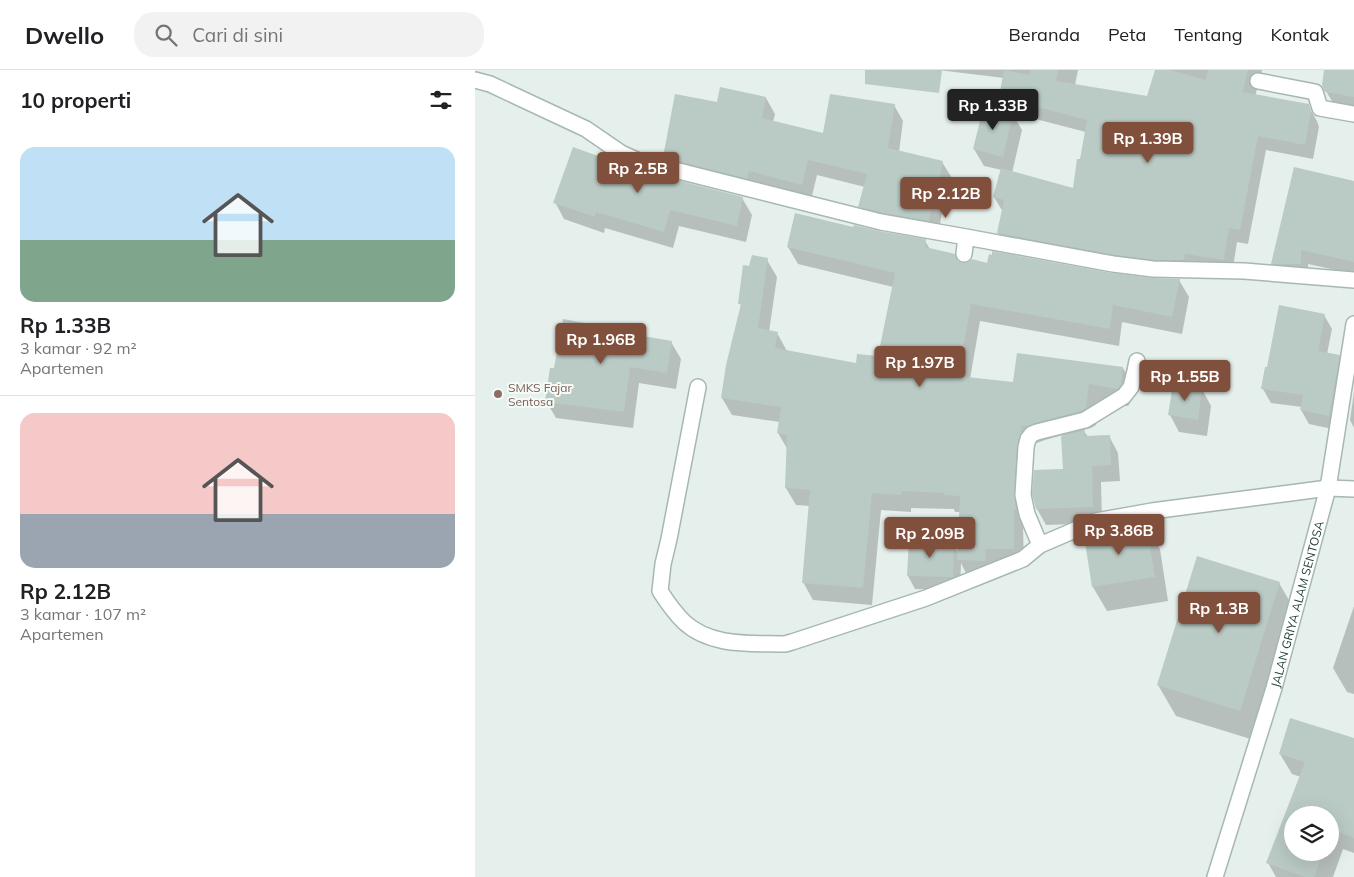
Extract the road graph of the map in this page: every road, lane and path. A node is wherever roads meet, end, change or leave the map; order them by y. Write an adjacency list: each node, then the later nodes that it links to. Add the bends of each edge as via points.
1 (475, 80): 4 (street, via 586,129 639,162 881,222)
2 (1258, 81): 3 (street, via 1315,92 1320,108)
3 (1354, 114)
4 (967, 237): 5 (street); 6 (street, via 1153,269 1245,271)
5 (964, 254)
6 (1354, 280)
7 (1354, 324): 10 (street, JALAN GRIYA ALAM SENTOSA)
8 (1137, 361): 12 (street, via 1131,387 1124,396 1085,420 1037,432 1028,439 1023,495)
9 (698, 387): 12 (street, via 660,591 685,623 705,636 733,642 785,644 926,598 1023,559)
10 (1328, 488): 11 (street); 12 (street, via 1105,520); 13 (street, JALAN GRIYA ALAM SENTOSA, via 1274,688)
11 (1354, 489)
12 (1040, 545)
13 (1215, 877)

